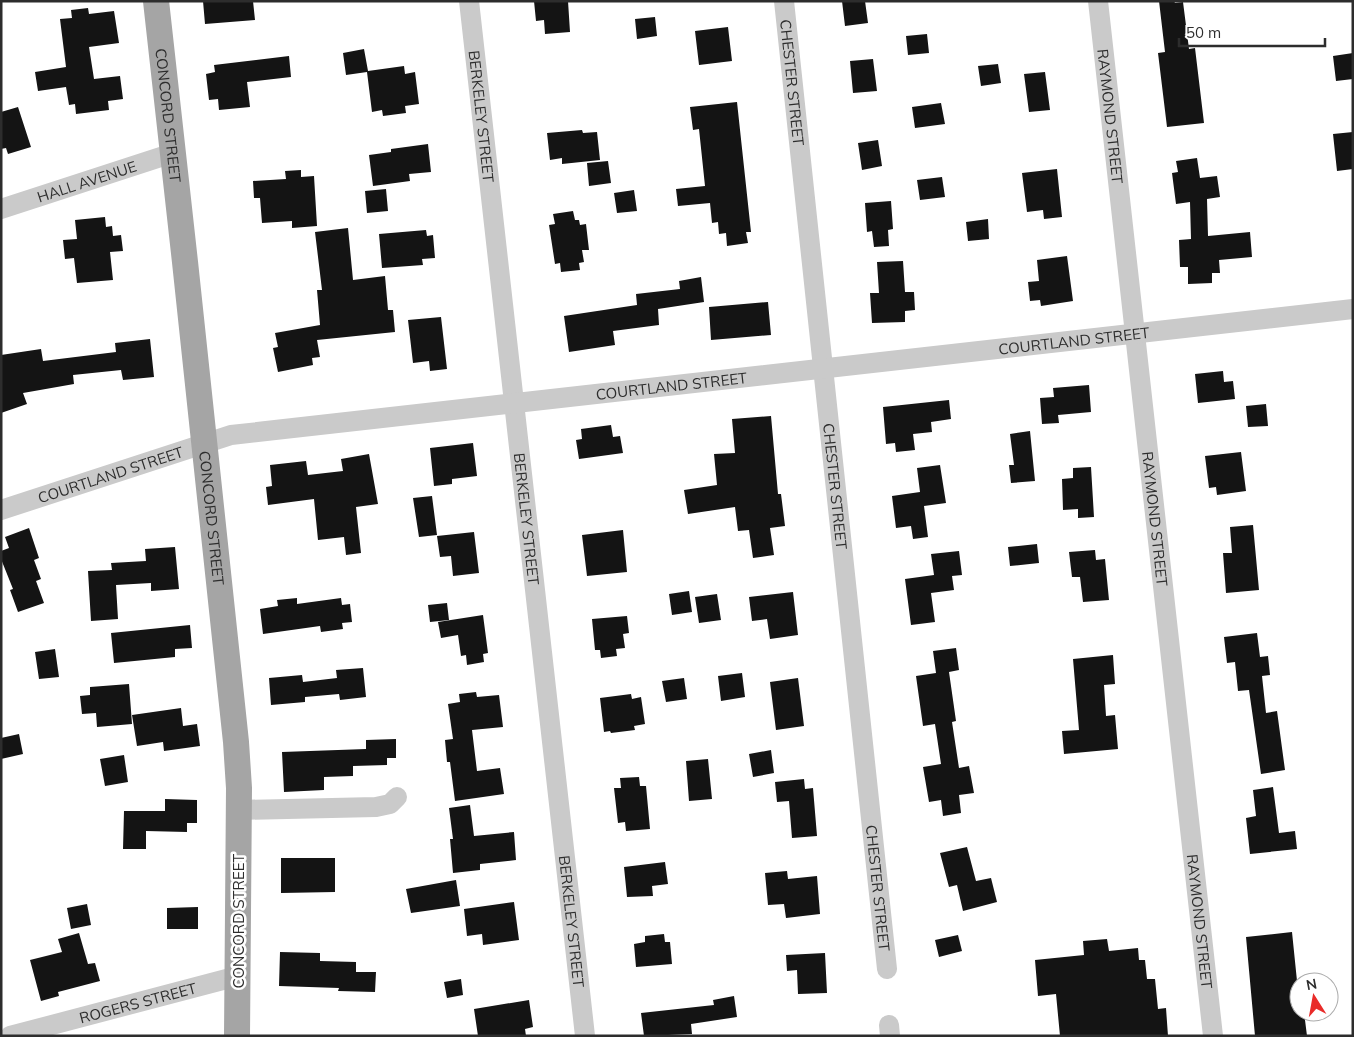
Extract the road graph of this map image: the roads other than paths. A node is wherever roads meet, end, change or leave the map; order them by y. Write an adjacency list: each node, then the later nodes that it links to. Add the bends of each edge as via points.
1 (156, 1): 5 (main road, CONCORD STREET)
2 (469, 1): 10 (street, BERKELEY STREET)
3 (784, 1): 9 (street, CHESTER STREET)
4 (1098, 1): 8 (street, RAYMOND STREET)
5 (173, 153): 6 (street, HALL AVENUE); 11 (main road, CONCORD STREET)
6 (1, 209)
7 (1353, 309): 8 (street, COURTLAND STREET)
8 (1134, 332): 9 (street, COURTLAND STREET); 20 (street, RAYMOND STREET)
9 (824, 368): 10 (street, COURTLAND STREET); 15 (street, CHESTER STREET)
10 (513, 404): 11 (street, COURTLAND STREET, via 231,435); 19 (street, BERKELEY STREET)
11 (204, 443): 12 (street, COURTLAND STREET); 14 (main road, CONCORD STREET, via 231,684)
12 (1, 510)
13 (397, 797): 14 (street, via 390,804 376,807)
14 (238, 810): 16 (main road, CONCORD STREET)
15 (887, 969)
16 (238, 976): 17 (street, ROGERS STREET); 18 (main road, CONCORD STREET)
17 (10, 1036)
18 (237, 1036)
19 (585, 1036)
20 (1213, 1036)

